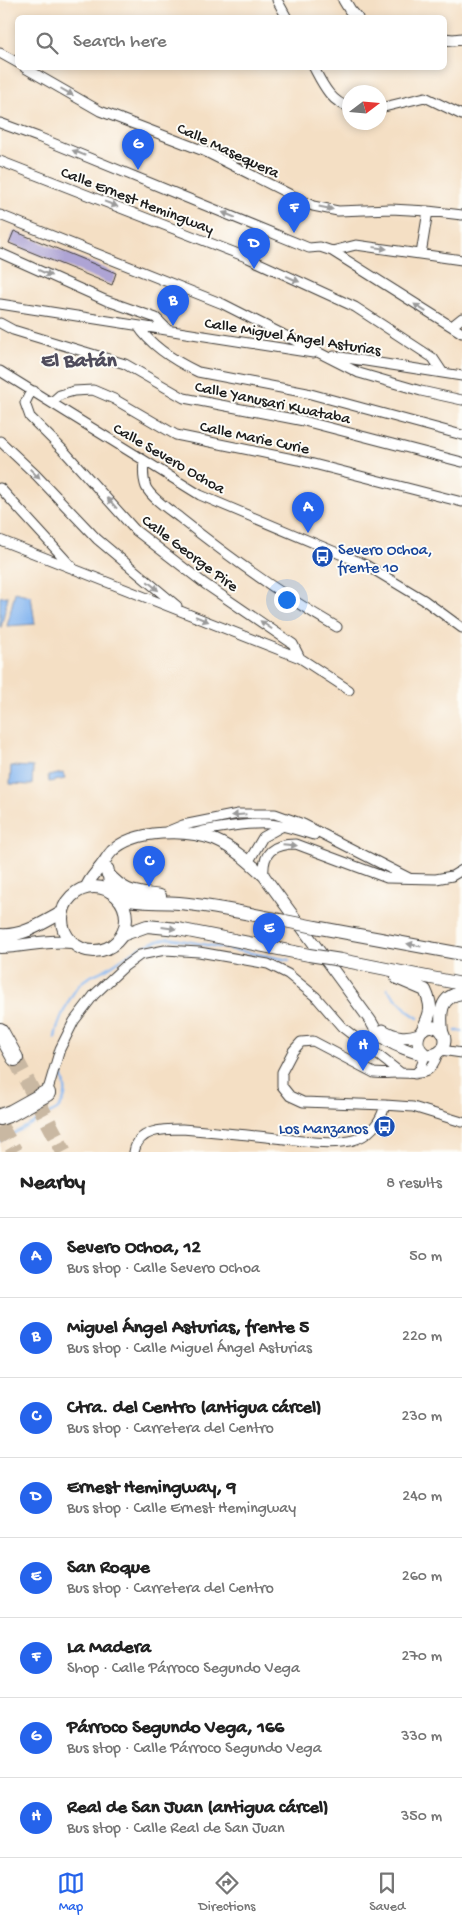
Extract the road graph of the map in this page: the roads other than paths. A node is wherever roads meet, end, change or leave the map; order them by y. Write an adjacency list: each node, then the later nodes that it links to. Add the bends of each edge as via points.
1 (277, 0): 3 (street)
2 (344, 0): 4 (street)
3 (285, 15)
4 (354, 15)
5 (447, 39): 6 (street)
6 (462, 39)
7 (0, 53): 8 (street)
8 (15, 61)
9 (28, 70): 16 (street, Calle Masequera, one-way to 16, via 100,111 204,151 313,206 338,211)
10 (315, 70): 11 (street, via 327,92)
11 (342, 104)
12 (387, 106): 13 (street, via 425,97)
13 (462, 115)
14 (0, 123): 19 (street, one-way to 14, via 320,247 310,248)
15 (0, 161): 32 (street, Calle Ernest Hemingway, one-way to 32, via 246,257 355,307 433,358)
16 (428, 211): 18 (street, Calle Masequera); 21 (street)
17 (0, 215): 30 (street, via 223,304)
18 (462, 216)
19 (332, 252): 21 (street, one-way to 21, via 356,245); 27 (street, one-way to 19)
20 (0, 253): 28 (street, one-way to 28, via 105,300 156,318)
21 (421, 254): 22 (street)
22 (462, 260)
23 (0, 304): 26 (street, Calle Miguel Ángel Asturias)
24 (462, 318): 27 (street)
25 (0, 323): 40 (street, Calle Yanusari Kwataba, via 12,330 125,364 184,398 304,421)
26 (138, 326): 28 (street, Calle Miguel Ángel Asturias); 37 (street, via 145,337 198,372 306,393)
27 (452, 326): 29 (street)
28 (167, 329): 30 (street, Calle Miguel Ángel Asturias)
29 (462, 333)
30 (320, 354): 32 (street, Calle Miguel Ángel Asturias); 35 (street, via 359,373)
31 (0, 372): 34 (street, Calle Severo Ochoa)
32 (443, 373): 33 (street, Calle Miguel Ángel Asturias)
33 (462, 376)
34 (34, 391): 36 (street, Calle Severo Ochoa); 48 (street, Calle George Pire, one-way to 34, via 293,644 205,584 135,530 30,417 25,403)
35 (462, 400)
36 (52, 402): 39 (street, Calle Severo Ochoa); 42 (street, Calle Marie Curie, via 60,395 93,390 176,435 298,460)
37 (462, 435)
38 (0, 441): 45 (street, one-way to 45, via 97,539)
39 (144, 461): 46 (street, via 147,489 158,501 291,600); 47 (street, Calle Severo Ochoa, via 200,495 366,565 424,600)
40 (462, 462)
41 (0, 488): 44 (street)
42 (462, 502)
43 (0, 540): 44 (street)
44 (75, 570): 45 (street)
45 (182, 610): 48 (street, one-way to 48)
46 (337, 627)
47 (462, 628)
48 (300, 658): 49 (street)
49 (349, 690)
50 (303, 824): 51 (street); 52 (street, one-way to 52, via 275,814 238,814); 54 (street)
51 (283, 826): 53 (street, via 267,824); 54 (street); 56 (street, via 263,836)
52 (165, 832): 53 (street); 55 (street, via 128,841)
53 (189, 834): 56 (street, via 214,839)
54 (336, 842): 60 (street)
55 (113, 850): 58 (street); 61 (street)
56 (249, 861): 59 (street)
57 (462, 870): 60 (street, via 436,879)
58 (107, 873): 62 (street); 63 (main road, via 121,888)
59 (264, 876): 60 (street, one-way to 60, via 263,867 271,849 281,844 296,844 387,878); 73 (street)
60 (409, 878)
61 (86, 888): 62 (main road, via 98,887); 64 (main road, via 74,894)
62 (114, 895): 63 (main road, via 134,903); 66 (main road, via 126,916)
63 (178, 902): 69 (main road, one-way to 63, bridge)
64 (63, 912): 65 (main road, via 35,928); 67 (main road, via 63,928)
65 (0, 935)
66 (122, 935): 67 (main road, via 108,948 99,951 80,948); 70 (main road, one-way to 70, bridge, via 147,926)
67 (72, 942): 68 (main road, via 56,940)
68 (0, 947)
69 (462, 954)
70 (367, 966): 71 (main road); 75 (main road, via 425,990 431,1001 430,1015)
71 (462, 984)
72 (462, 994): 76 (main road, via 454,994 445,1002 440,1016)
73 (370, 1020): 75 (street, via 393,1036 411,1037); 78 (street, via 378,1033 398,1047)
74 (0, 1032): 79 (highway)
75 (421, 1032): 76 (street, via 430,1027 436,1028); 78 (street, via 418,1046)
76 (443, 1036): 77 (street); 78 (street, via 444,1047)
77 (462, 1052): 78 (street)
78 (432, 1053): 80 (street, via 435,1061 425,1072)
79 (16, 1058)
80 (400, 1073): 81 (street, via 342,1027 316,997 288,974 268,964 199,952 165,950 140,955 94,995 74,1021); 82 (street, via 374,1072 313,1041 301,1042 282,1072 282,1086 290,1096 303,1102)
81 (47, 1093): 83 (highway)
82 (385, 1104): 84 (street); 85 (street, via 382,1118 374,1127 350,1141 318,1142 162,1128 147,1133 135,1146)
83 (0, 1117)
84 (462, 1122)
85 (134, 1152)

